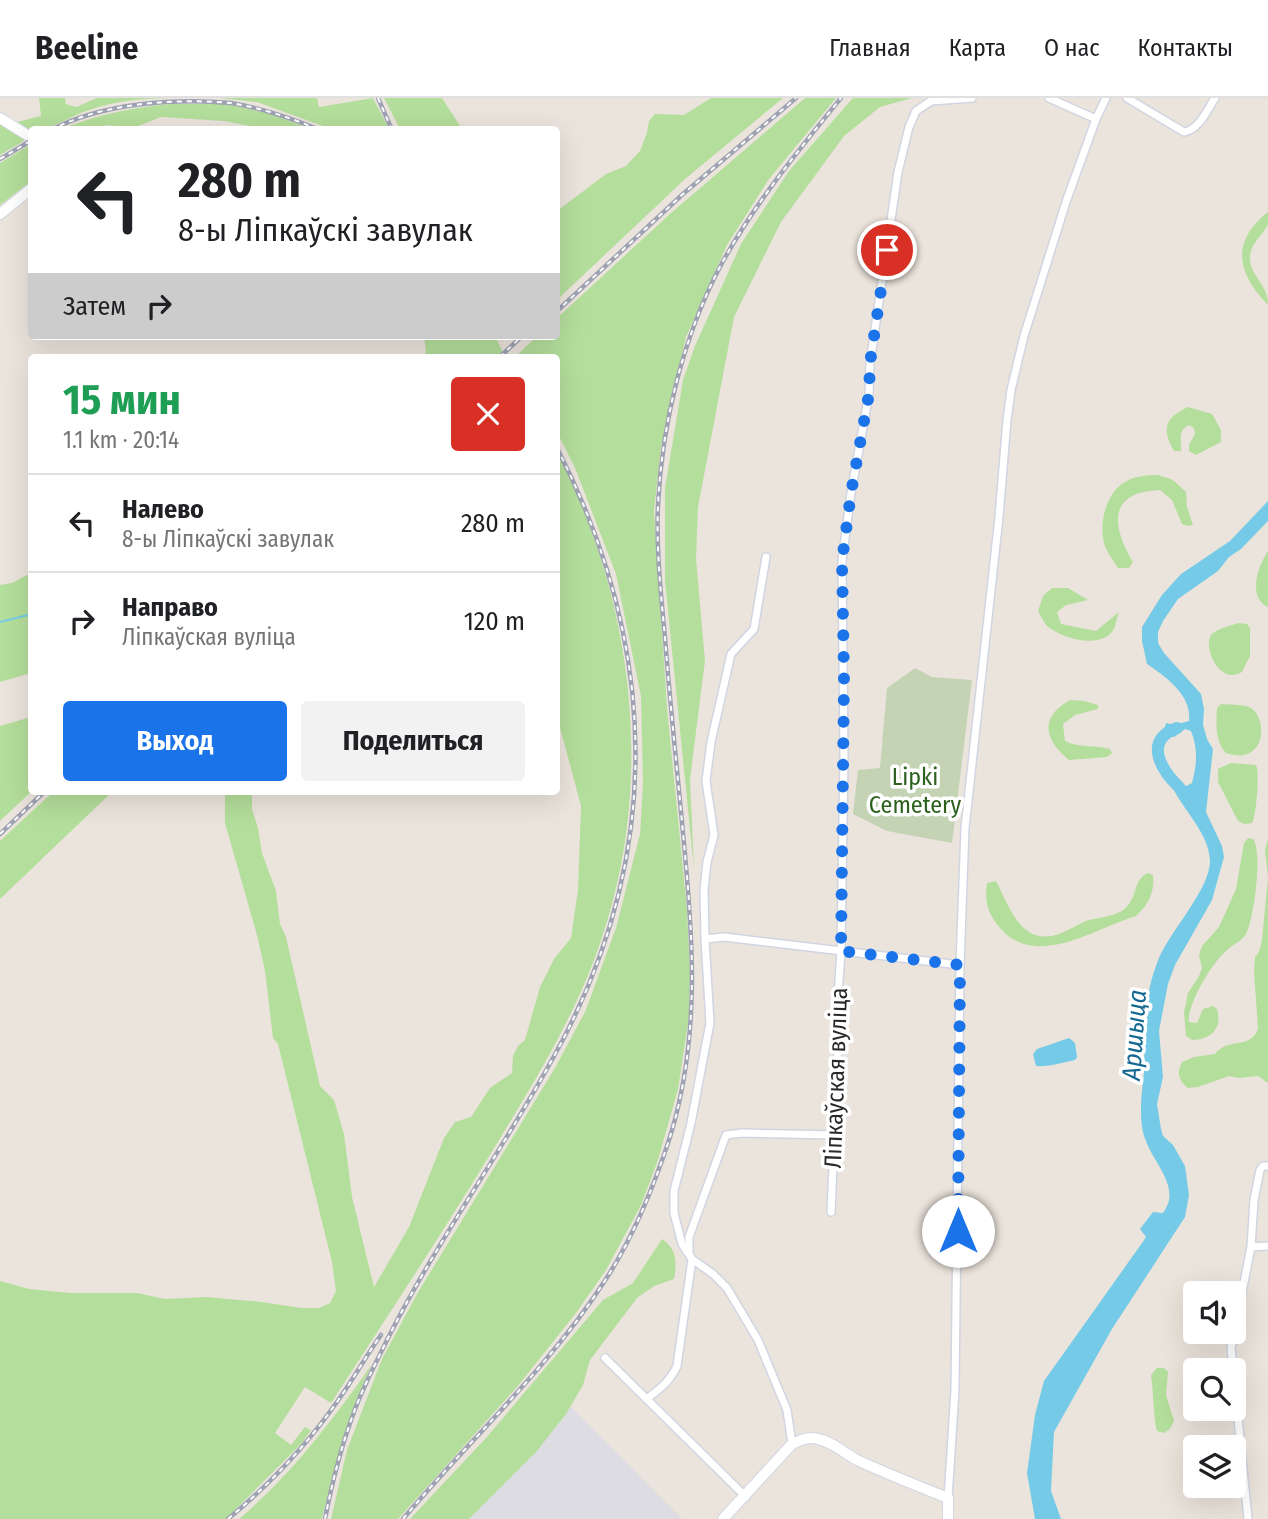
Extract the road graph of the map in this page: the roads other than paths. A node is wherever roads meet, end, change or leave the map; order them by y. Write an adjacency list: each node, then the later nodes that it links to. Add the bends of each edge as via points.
1 (972, 98): 13 (street, Ліпкаўская вуліца, via 931,101 916,111 909,127 873,337 869,394 842,561)
2 (1049, 98): 7 (street)
3 (1106, 98): 7 (street)
4 (1127, 98): 5 (street, via 1184,132 1197,125)
5 (1215, 98)
6 (0, 118): 8 (street)
7 (1096, 119): 14 (street, via 1066,202 1011,390 968,789)
8 (28, 136)
9 (28, 191): 10 (street)
10 (0, 214)
11 (766, 557): 12 (street, via 754,629 732,654 711,743 706,781 714,835 704,890)
12 (705, 939): 13 (street, via 724,937); 20 (street, via 710,1023 674,1191 676,1226)
13 (841, 951): 14 (street); 15 (street, Ліпкаўская вуліца)
14 (960, 965): 27 (street, via 955,1364)
15 (835, 1135): 17 (street, Ліпкаўская вуліца); 20 (street, via 726,1135 689,1237)
16 (1268, 1166): 19 (street, via 1261,1170 1254,1200)
17 (831, 1212)
18 (1268, 1246): 19 (street)
19 (1251, 1247): 22 (street)
20 (690, 1256): 23 (street, via 677,1366 672,1377); 25 (street, via 727,1288 758,1340 787,1410)
21 (606, 1358): 23 (street)
22 (1231, 1358)
23 (648, 1398): 26 (street)
24 (1238, 1421): 30 (street)
25 (792, 1444): 26 (street); 27 (street, via 816,1438 831,1443 853,1458)
26 (746, 1497): 28 (street)
27 (948, 1498): 29 (street)
28 (723, 1519)
29 (948, 1519)
30 (1248, 1519)

